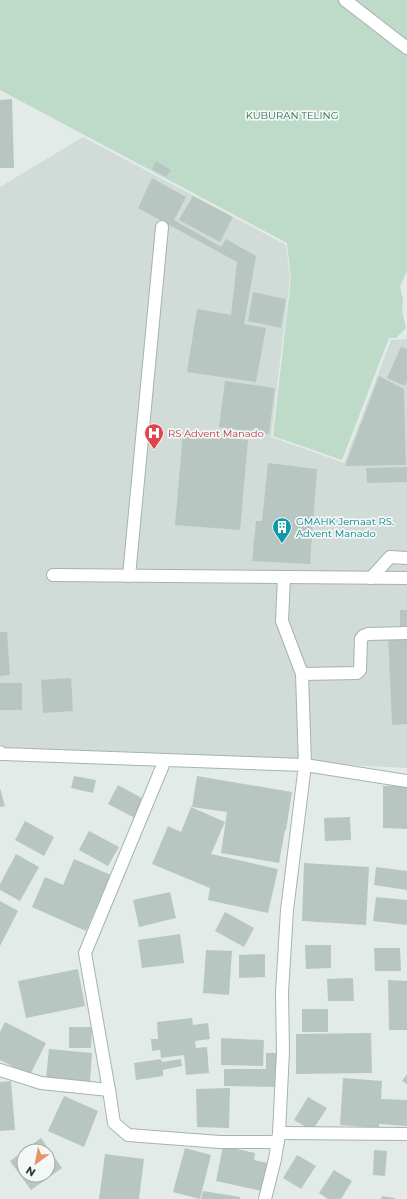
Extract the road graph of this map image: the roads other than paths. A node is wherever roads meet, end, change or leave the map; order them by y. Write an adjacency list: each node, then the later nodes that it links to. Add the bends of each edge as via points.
1 (345, 0): 2 (street)
2 (407, 48)
3 (162, 227): 6 (street)
4 (407, 558): 8 (street, via 390,557)
5 (53, 575): 6 (street)
6 (129, 576): 7 (street)
7 (284, 577): 8 (street); 11 (street, via 282,621)
8 (371, 578): 9 (street)
9 (407, 578)
10 (407, 633): 11 (street, via 363,636 360,670 357,674)
11 (302, 674): 14 (street)
12 (1, 754): 13 (street)
13 (165, 760): 14 (street); 17 (street, via 85,953)
14 (305, 765): 15 (street); 19 (street, via 288,910 282,992 283,1052)
15 (407, 781)
16 (0, 1070): 17 (street, via 42,1083)
17 (109, 1090): 19 (street, via 114,1123 128,1135 220,1142)
18 (407, 1134): 19 (street)
19 (279, 1138): 20 (street)
20 (265, 1199)

